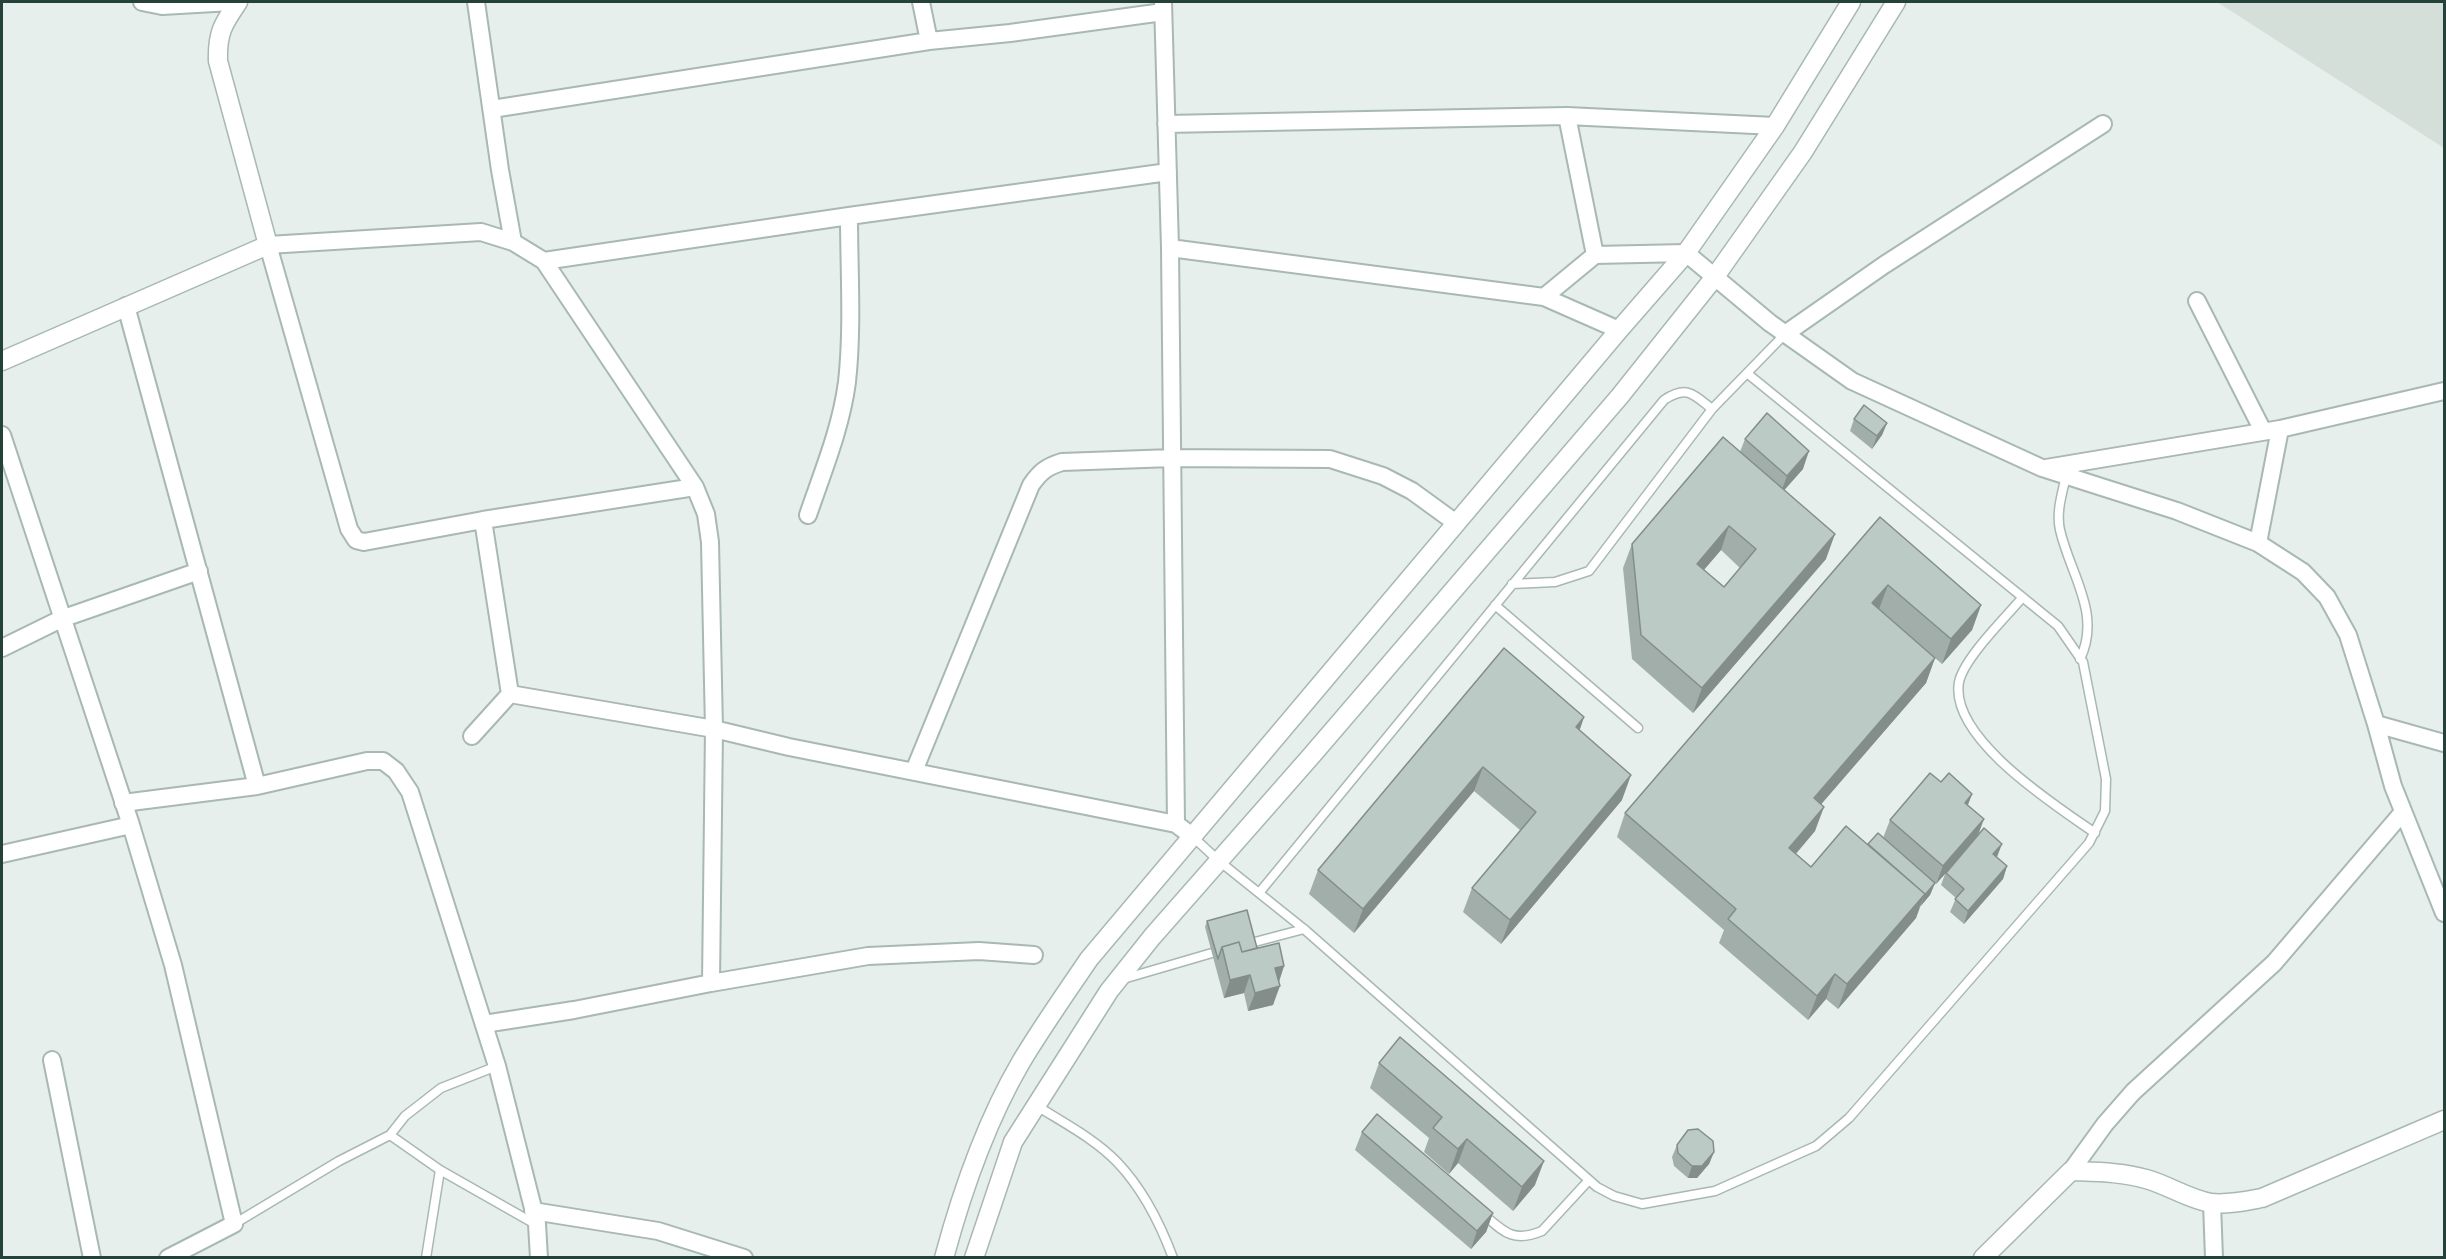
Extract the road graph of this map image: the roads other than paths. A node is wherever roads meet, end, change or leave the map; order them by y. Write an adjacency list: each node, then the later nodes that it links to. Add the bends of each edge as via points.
1 (142, 2): 2 (street, via 162,6)
2 (232, 2)
3 (238, 2): 18 (street, via 222,25 217,42 218,61)
4 (476, 2): 10 (street)
5 (921, 2): 9 (street)
6 (1851, 2): 14 (street)
7 (1896, 2): 23 (street, via 1803,152)
8 (1163, 7): 9 (street, via 1010,33); 12 (street)
9 (928, 41): 10 (street)
10 (492, 109): 17 (street)
11 (1567, 116): 12 (street); 14 (street); 21 (street)
12 (1166, 124): 15 (street)
13 (2103, 124): 28 (street, via 1884,265)
14 (1775, 126): 20 (street)
15 (1168, 172): 16 (street); 19 (street)
16 (849, 216): 22 (street); 40 (street, via 847,383 839,423)
17 (513, 242): 18 (street, via 481,232); 22 (street)
18 (268, 245): 26 (street); 41 (street, via 352,537 363,542)
19 (1170, 248): 24 (street); 36 (street)
20 (1686, 253): 21 (street); 23 (street); 27 (street)
21 (1595, 255): 24 (street)
22 (544, 261): 39 (street)
23 (1714, 278): 28 (street); 66 (street, via 1620,396)
24 (1544, 297): 27 (street)
25 (2198, 301): 34 (street)
26 (126, 306): 29 (street); 44 (street)
27 (1618, 330): 42 (street)
28 (1785, 334): 30 (lane); 37 (street, via 1852,381)
29 (2, 361)
30 (1748, 374): 32 (lane); 46 (lane)
31 (2445, 391): 33 (street)
32 (1712, 409): 45 (lane, via 1589,571 1555,582); 45 (lane, via 1691,392 1676,392 1664,400)
33 (2280, 429): 34 (street); 43 (street)
34 (2263, 431): 37 (street)
35 (2, 435): 48 (street)
36 (1172, 458): 42 (street, via 1330,459 1383,476 1412,491); 57 (street, via 1062,462 1041,470 1031,485); 61 (street)
37 (2042, 468): 38 (street)
38 (2066, 476): 43 (street, via 2177,511); 50 (lane, via 2058,510 2060,530 2087,615 2087,644)
39 (695, 487): 41 (street); 54 (street, via 706,514 711,542)
40 (808, 515)
41 (483, 520): 51 (street)
42 (1456, 523): 64 (street)
43 (2258, 543): 52 (street, via 2303,572 2327,597 2348,635)
44 (199, 571): 48 (street); 58 (street)
45 (1512, 584): 47 (lane)
46 (2022, 597): 50 (lane, via 2058,626); 63 (lane, via 1970,659 1959,681 1961,705 1979,739 2018,776)
47 (1495, 605): 53 (lane); 67 (lane)
48 (62, 619): 49 (street); 59 (street)
49 (2, 648)
50 (2080, 659): 63 (lane, via 2106,779 2105,811)
51 (510, 694): 54 (street); 55 (street)
52 (2376, 724): 56 (street); 60 (street)
53 (1638, 728)
54 (714, 729): 57 (street); 74 (street)
55 (472, 736)
56 (2445, 743)
57 (914, 771): 61 (street)
58 (256, 786): 59 (street); 75 (street, via 367,761 383,761 396,771 410,792)
59 (123, 803): 62 (street)
60 (2403, 812): 68 (street); 82 (street, via 2274,963 2133,1092)
61 (1176, 824): 64 (street)
62 (131, 825): 65 (street); 87 (street, via 172,965)
63 (2095, 833): 83 (lane, via 1849,1118 1816,1146 1715,1191 1670,1201 1627,1201)
64 (1192, 836): 66 (lane); 88 (street, via 1089,959 1021,1062 991,1121)
65 (2, 854)
66 (1219, 861): 67 (lane); 73 (street)
67 (1259, 893): 69 (lane)
68 (2445, 914)
69 (1304, 929): 70 (lane); 83 (lane)
70 (1251, 943)
71 (1212, 953): 73 (lane)
72 (1034, 955): 74 (street, via 979,951 868,956)
73 (1117, 981): 78 (street)
74 (711, 983): 75 (street)
75 (484, 1024): 77 (street)
76 (52, 1060): 89 (street)
77 (497, 1066): 80 (lane, via 441,1088 405,1116); 86 (street)
78 (1037, 1106): 94 (street, via 1013,1142); 95 (lane, via 1116,1161 1162,1227)
79 (2445, 1120): 84 (street, via 2262,1198)
80 (390, 1134): 81 (lane); 87 (lane)
81 (440, 1170): 86 (lane); 91 (lane)
82 (2071, 1171): 84 (street, via 2145,1179); 96 (street)
83 (1589, 1180): 85 (lane, via 1542,1231 1533,1235 1520,1238 1505,1233)
84 (2212, 1203): 97 (street)
85 (1479, 1212)
86 (535, 1218): 92 (street); 93 (street, via 658,1231)
87 (234, 1224): 90 (street)
88 (943, 1256)
89 (92, 1257)
90 (168, 1257)
91 (426, 1257)
92 (539, 1257)
93 (744, 1257)
94 (974, 1257)
95 (1173, 1257)
96 (1983, 1257)
97 (2214, 1257)

